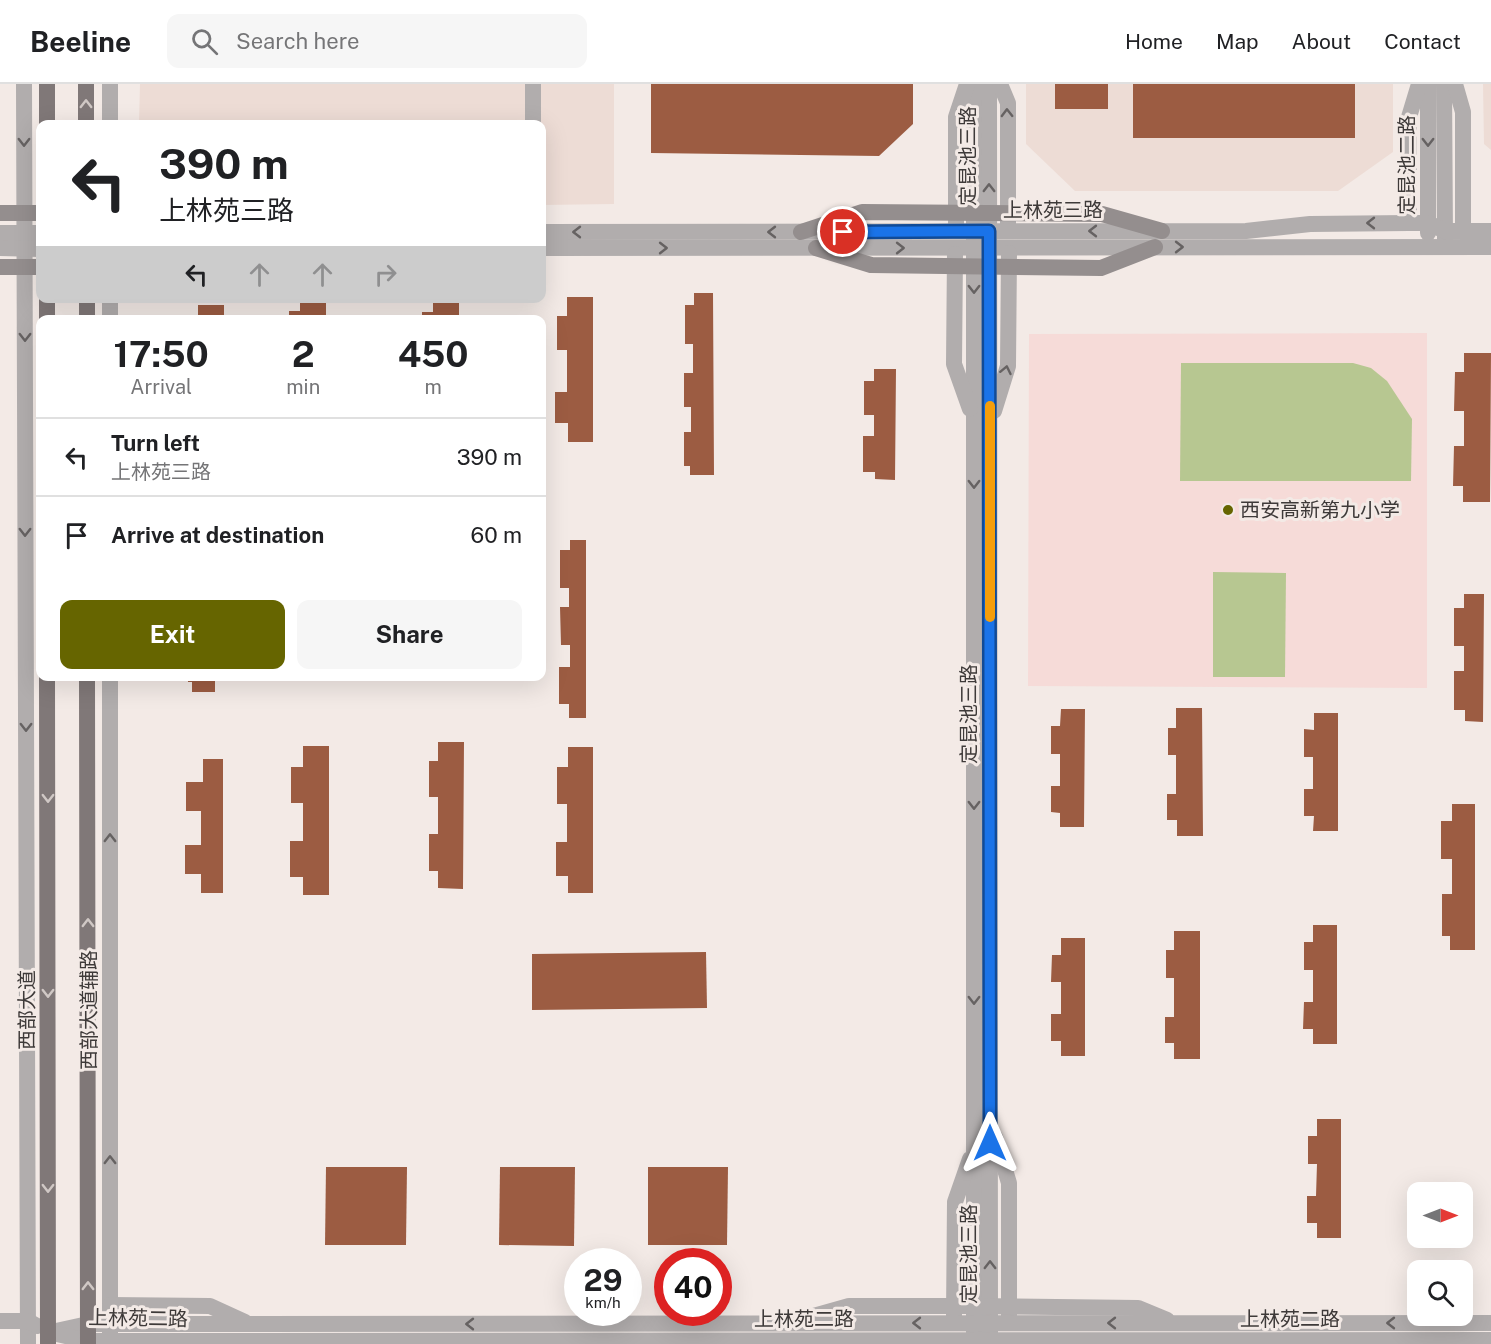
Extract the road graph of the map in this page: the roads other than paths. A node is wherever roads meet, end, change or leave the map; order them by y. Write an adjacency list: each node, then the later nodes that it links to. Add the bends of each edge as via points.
1 (24, 84): 20 (street, one-way to 20)
2 (47, 84): 14 (main road)
3 (86, 84): 15 (main road, one-way to 3)
4 (110, 84): 16 (street)
5 (533, 84): 17 (street)
6 (967, 84): 18 (street, via 956,117)
7 (974, 84): 21 (street, 定昆池三路)
8 (989, 84): 21 (street, 定昆池三路, one-way to 8)
9 (1000, 84): 22 (street, one-way to 9, via 1008,103)
10 (1419, 84): 23 (street, via 1409,117)
11 (1428, 84): 24 (street, 定昆池二路, one-way to 24)
12 (1444, 84): 35 (street, 定昆池二路)
13 (1455, 84): 26 (street, via 1463,112)
14 (47, 120)
15 (86, 120)
16 (110, 120)
17 (533, 120)
18 (956, 212): 21 (main road); 30 (main road, via 862,212); 32 (street)
19 (0, 213): 20 (main road)
20 (32, 213): 31 (street)
21 (981, 213): 22 (main road); 33 (street, 定昆池三路)
22 (1008, 213): 25 (main road, via 1102,213); 34 (street)
23 (1409, 223): 24 (street, 上林苑三路); 25 (street, 上林苑三路, one-way to 25)
24 (1428, 223): 35 (street, 上林苑三路)
25 (1162, 231): 34 (street, 上林苑三路, one-way to 34)
26 (1463, 231): 27 (street, 上林苑三路); 35 (street, 上林苑三路)
27 (1491, 231)
28 (0, 232): 31 (street)
29 (546, 232): 30 (street, 上林苑三路, one-way to 29)
30 (801, 232): 32 (street, 上林苑三路)
31 (32, 240): 38 (street); 45 (street)
32 (955, 240): 33 (street, 上林苑三路); 40 (street, 上林苑三路, one-way to 32); 41 (street)
33 (981, 240): 34 (street, 上林苑三路); 42 (street, 定昆池三路)
34 (1008, 240): 36 (street, 上林苑三路); 43 (street)
35 (1439, 241): 36 (street, 上林苑三路, one-way to 35); 37 (street, 上林苑三路)
36 (1155, 247): 43 (main road, via 1101,268)
37 (1491, 247)
38 (0, 248)
39 (546, 248): 40 (street, 上林苑三路, one-way to 40)
40 (816, 248): 41 (main road, via 871,265)
41 (955, 266): 42 (main road); 46 (street, via 954,364)
42 (982, 266): 43 (main road); 46 (street, 定昆池三路)
43 (1009, 266): 46 (street, one-way to 43, via 1008,366)
44 (0, 267): 45 (main road)
45 (32, 267): 55 (street, one-way to 55)
46 (982, 423): 50 (street, 定昆池三路); 51 (street, 定昆池三路, one-way to 51)
47 (47, 681): 65 (main road, 西部大道, one-way to 65)
48 (87, 681): 61 (main road, one-way to 48)
49 (110, 681): 52 (street, 西部大道辅路, one-way to 49)
50 (990, 1121): 58 (street, 定昆池三路, one-way to 50); 59 (street, via 1009,1183)
51 (974, 1146): 53 (street, via 955,1202); 58 (street, 定昆池三路)
52 (110, 1305): 62 (street, 西部大道辅路); 63 (street, via 210,1306)
53 (954, 1306): 56 (street, via 849,1306); 58 (street); 64 (street)
54 (0, 1321): 55 (street)
55 (28, 1321): 65 (street); 69 (street)
56 (792, 1323): 60 (street, 上林苑二路); 64 (street, 上林苑二路, one-way to 56)
57 (1491, 1323): 59 (street, 上林苑二路, one-way to 59, via 1173,1323)
58 (982, 1328): 59 (street, 上林苑二路); 59 (street); 64 (street, 上林苑二路)
59 (1009, 1328): 68 (street, 上林苑二路)
60 (512, 1335): 63 (street, 上林苑二路); 67 (street, 上林苑二路)
61 (88, 1336): 62 (street, 上林苑二路); 65 (street, 上林苑二路)
62 (110, 1336): 63 (street, 上林苑二路)
63 (245, 1336)
64 (954, 1336): 67 (street, 上林苑二路)
65 (48, 1338)
66 (1491, 1340): 68 (street, 上林苑二路)
67 (816, 1342)
68 (1171, 1342)
69 (28, 1344)

